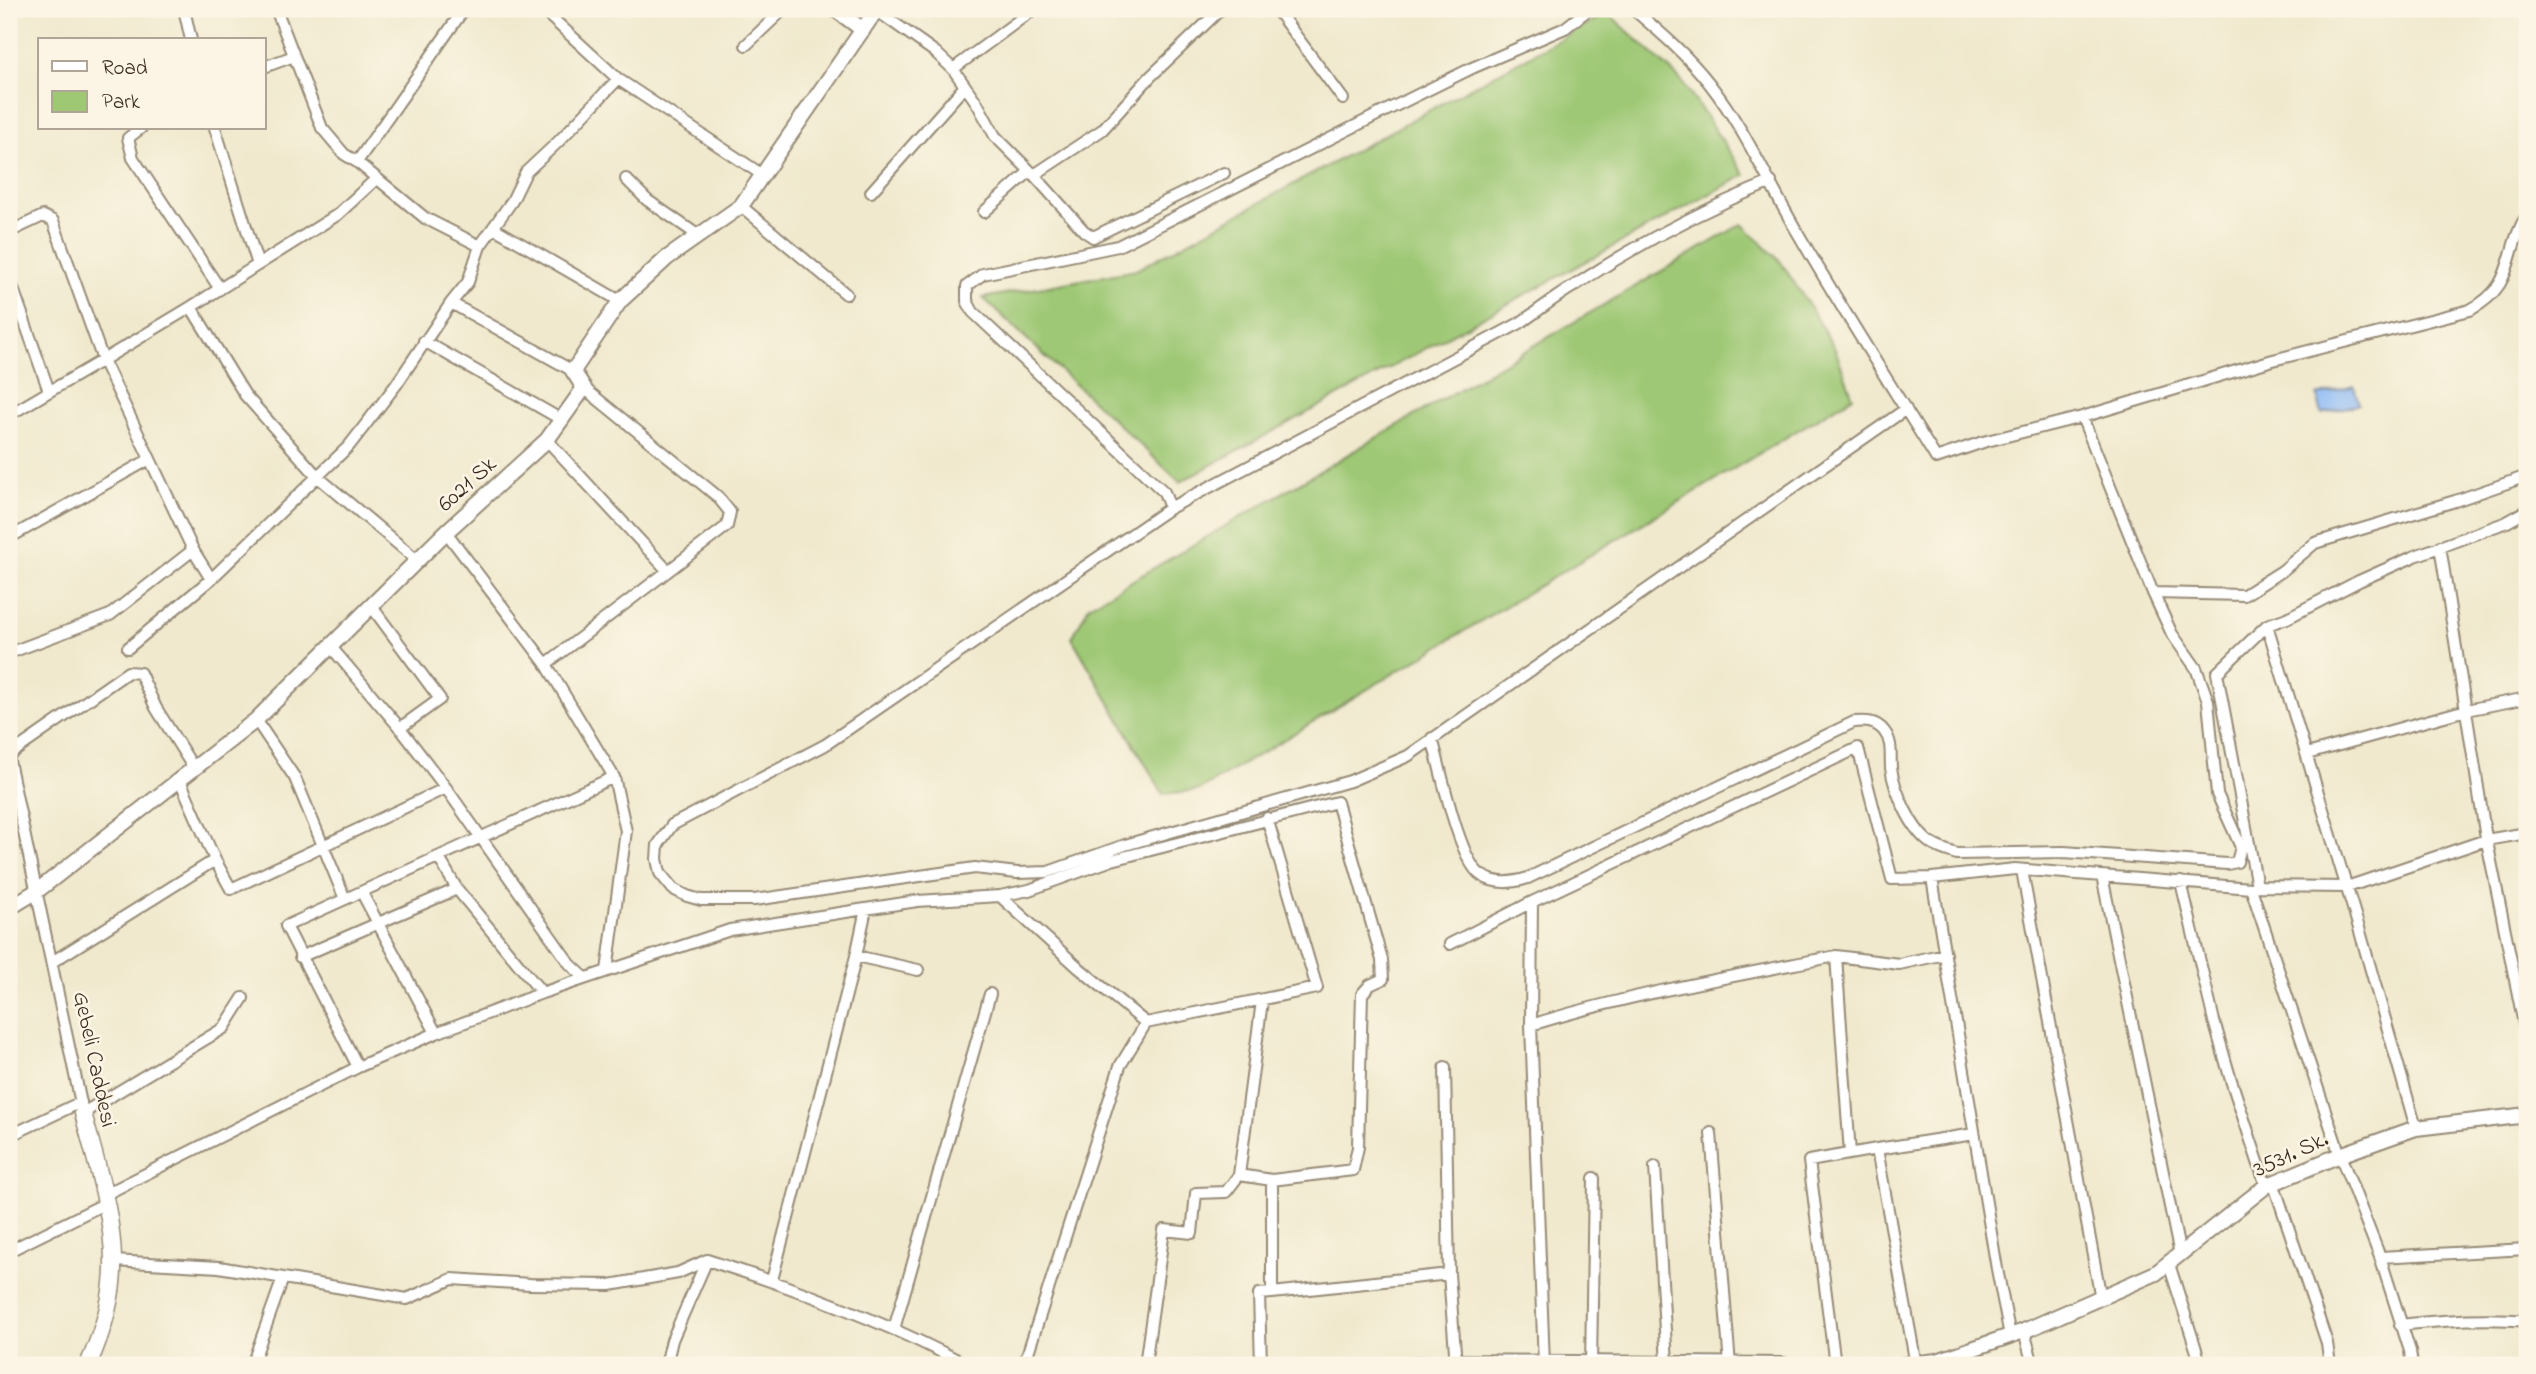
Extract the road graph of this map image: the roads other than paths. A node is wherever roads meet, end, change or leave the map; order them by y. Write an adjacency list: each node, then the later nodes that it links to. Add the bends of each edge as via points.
1 (184, 9): 14 (street)
2 (276, 9): 16 (street)
3 (464, 9): 24 (street)
4 (542, 9): 19 (street)
5 (784, 9): 15 (street)
6 (835, 9): 13 (street)
7 (877, 9): 13 (street); 18 (street)
8 (1034, 9): 18 (street)
9 (1221, 9): 25 (street, via 1102,130)
10 (1276, 9): 21 (street)
11 (1589, 9): 59 (street, via 1565,28 1472,68 1118,246 992,271 967,285 973,313 1164,492)
12 (1633, 9): 30 (street, via 1709,82)
13 (863, 30): 27 (street)
14 (191, 38)
15 (746, 45)
16 (295, 56): 17 (street); 24 (street, via 322,128)
17 (266, 66)
18 (953, 69): 20 (street)
19 (618, 79): 27 (street); 35 (street, via 526,172)
20 (965, 86): 25 (street, via 995,136); 31 (street)
21 (1343, 99)
22 (216, 130): 39 (street)
23 (126, 133): 41 (street, via 133,158)
24 (357, 162): 28 (street)
25 (1032, 173): 26 (street, via 1093,237); 33 (street)
26 (1224, 173)
27 (761, 174): 32 (street)
28 (376, 179): 38 (street, via 425,218); 39 (street, via 337,215)
29 (626, 179): 37 (street, via 647,200)
30 (1771, 182): 51 (street); 59 (street, via 1669,230 1572,286 1520,323)
31 (871, 192)
32 (741, 206): 37 (street); 42 (street)
33 (984, 212)
34 (2527, 215): 53 (street, via 2495,293 2470,310 2273,360)
35 (494, 228): 38 (street); 43 (street)
36 (9, 232): 47 (street, via 43,216 53,221)
37 (699, 236): 43 (street, via 667,258)
38 (480, 246): 44 (street, via 468,282)
39 (258, 265): 41 (street)
40 (9, 277): 50 (street)
41 (220, 289): 45 (street)
42 (846, 294)
43 (620, 302): 48 (street)
44 (451, 303): 46 (street); 48 (street)
45 (191, 307): 47 (street); 58 (street, via 245,396)
46 (424, 341): 54 (street); 58 (street, via 349,446)
47 (103, 360): 50 (street); 56 (street)
48 (573, 371): 49 (street)
49 (584, 388): 54 (street, 6021 Sk); 66 (street, via 717,496 730,512 727,526)
50 (49, 391): 52 (street)
51 (1906, 409): 53 (street, via 1936,458); 79 (street)
52 (9, 415)
53 (2082, 417): 68 (street)
54 (562, 420): 55 (street, 6021 Sk)
55 (547, 440): 61 (street, 6021 Sk); 66 (street)
56 (150, 459): 62 (street); 64 (street)
57 (2527, 476): 68 (street, via 2315,543 2244,595)
58 (318, 477): 65 (street); 67 (street)
59 (1170, 508): 79 (street, via 825,745 672,825 658,845 660,873 687,896 754,900 968,869 1048,872 1125,845 1350,781 1395,763)
60 (2527, 511): 63 (street)
61 (446, 532): 65 (street, 6021 Sk); 74 (street)
62 (9, 538)
63 (2440, 546): 70 (street); 76 (street)
64 (192, 550): 67 (street); 73 (street, via 110,615)
65 (417, 560): 69 (street, 6021 Sk)
66 (668, 572): 74 (street)
67 (211, 579): 72 (street)
68 (2153, 593): 79 (street, via 2172,634 2196,668 2208,701 2217,794 2241,847 2237,862 1942,850 1929,843 1908,815 1891,770 1885,731 1866,721 1854,722 1528,878 1498,882 1470,863)
69 (372, 607): 71 (street, 6021 Sk); 78 (street, via 440,699)
70 (2267, 625): 80 (street); 98 (street, via 2217,673)
71 (331, 647): 77 (street, 6021 Sk); 78 (street)
72 (128, 648)
73 (9, 653)
74 (546, 664): 84 (street)
75 (2527, 698): 76 (street)
76 (2466, 710): 80 (street); 90 (street)
77 (256, 719): 83 (street, 6021 Sk); 91 (street, via 295,778)
78 (400, 728): 86 (street)
79 (1432, 738)
80 (2307, 754): 99 (street)
81 (9, 755): 83 (street, via 128,672 140,673)
82 (9, 761): 101 (street, Gebeli Caddesi)
83 (193, 767): 85 (street, 6021 Sk)
84 (614, 777): 89 (street); 116 (street, via 626,831)
85 (179, 778): 93 (street); 101 (street, 6021 Sk)
86 (446, 788): 89 (street); 91 (street)
87 (1267, 818): 103 (street); 121 (street, via 1317,988); 141 (street, via 1337,802 1382,960 1383,979 1362,995 1358,1147 1353,1170)
88 (2527, 833): 90 (street)
89 (481, 837): 92 (street); 117 (street, via 570,964)
90 (2486, 840): 99 (street); 125 (street)
91 (323, 845): 93 (street, via 231,889); 104 (street)
92 (439, 858): 100 (street); 102 (street)
93 (215, 860): 114 (street)
94 (2022, 870): 95 (street); 96 (street); 154 (street)
95 (2102, 876): 97 (street); 148 (street)
96 (1932, 878): 105 (street, via 1892,879 1858,748); 110 (street)
97 (2181, 882): 98 (street); 142 (street, via 2214,1021)
98 (2254, 887): 99 (street); 136 (street)
99 (2347, 887): 130 (street)
100 (457, 888): 108 (street); 118 (street)
101 (37, 891): 106 (street, 6021 Sk); 114 (street, Gebeli Caddesi)
102 (362, 893): 104 (street); 108 (street)
103 (1000, 896): 107 (street); 122 (street)
104 (345, 899): 112 (street, via 285,926)
105 (1532, 902): 109 (street); 123 (street)
106 (9, 908)
107 (866, 909): 113 (street); 116 (street, via 730,930)
108 (377, 925): 112 (street); 124 (street)
109 (1450, 944)
110 (1945, 954): 111 (street, via 1899,964); 132 (street)
111 (1836, 956): 123 (street, via 1701,982); 135 (street)
112 (300, 957): 126 (street)
113 (856, 957): 115 (street); 152 (street)
114 (52, 962): 128 (street, Gebeli Caddesi)
115 (918, 970)
116 (607, 971): 117 (street)
117 (585, 978): 118 (street)
118 (542, 993): 124 (street)
119 (990, 994): 157 (street)
120 (243, 998): 128 (street, via 225,1028)
121 (1262, 1001): 122 (street); 139 (street)
122 (1146, 1023): 170 (street, via 1120,1066)
123 (1531, 1026): 163 (street)
124 (436, 1033): 126 (street)
125 (2527, 1039)
126 (358, 1067): 143 (street)
127 (1445, 1067): 150 (street)
128 (82, 1108): 133 (street); 143 (main road, Gebeli Caddesi)
129 (2526, 1115): 130 (street, 3531. Sk.); 137 (street)
130 (2416, 1128): 136 (street, 3531. Sk.)
131 (1711, 1133): 165 (street)
132 (1974, 1135): 134 (street); 159 (street)
133 (9, 1136)
134 (1877, 1149): 135 (street); 178 (street)
135 (1850, 1154): 176 (street, via 1809,1161)
136 (2340, 1155): 142 (street, 3531. Sk.); 146 (street)
137 (2527, 1163)
138 (1655, 1167): 164 (street)
139 (1239, 1175): 141 (street); 171 (street, via 1226,1192 1196,1193 1192,1233 1164,1230)
140 (1594, 1178): 174 (street)
141 (1272, 1180): 153 (street)
142 (2270, 1184): 148 (street, 3531. Sk.); 181 (street, via 2327,1343)
143 (105, 1199): 145 (street); 149 (main road, Gebeli Caddesi)
144 (2527, 1249): 146 (street)
145 (9, 1251)
146 (2380, 1257): 156 (street)
147 (707, 1260): 151 (street, via 678,1273 610,1285 452,1279 407,1299); 152 (street); 168 (street, via 672,1340)
148 (2175, 1260): 154 (street, 3531. Sk.); 180 (street)
149 (113, 1261): 151 (street, via 219,1267); 166 (main road, Gebeli Caddesi, via 107,1306)
150 (1449, 1274): 153 (street); 160 (street)
151 (282, 1278): 167 (street)
152 (772, 1280): 157 (street)
153 (1272, 1293): 172 (street, via 1259,1294)
154 (2101, 1299): 158 (street, 3531. Sk.)
155 (2527, 1321): 156 (street, via 2449,1319)
156 (2400, 1325): 182 (street)
157 (894, 1329): 169 (street)
158 (2024, 1331): 159 (street, 3531. Sk.); 179 (street)
159 (2010, 1336): 161 (street, 3531. Sk.)
160 (1456, 1363): 162 (street); 173 (street)
161 (1937, 1363): 178 (street, 3531. Sk.)
162 (1492, 1364): 163 (street)
163 (1544, 1364): 174 (street)
164 (1676, 1364): 165 (street); 174 (street)
165 (1730, 1364): 175 (street)
166 (88, 1365)
167 (252, 1365)
168 (666, 1365)
169 (967, 1365)
170 (1024, 1365)
171 (1145, 1365)
172 (1261, 1365)
173 (1406, 1365)
174 (1591, 1365)
175 (1783, 1365)
176 (1835, 1365)
177 (1903, 1365): 178 (street, 3531. Sk.)
178 (1916, 1365)
179 (2033, 1365)
180 (2201, 1365)
181 (2330, 1365)
182 (2412, 1365)

